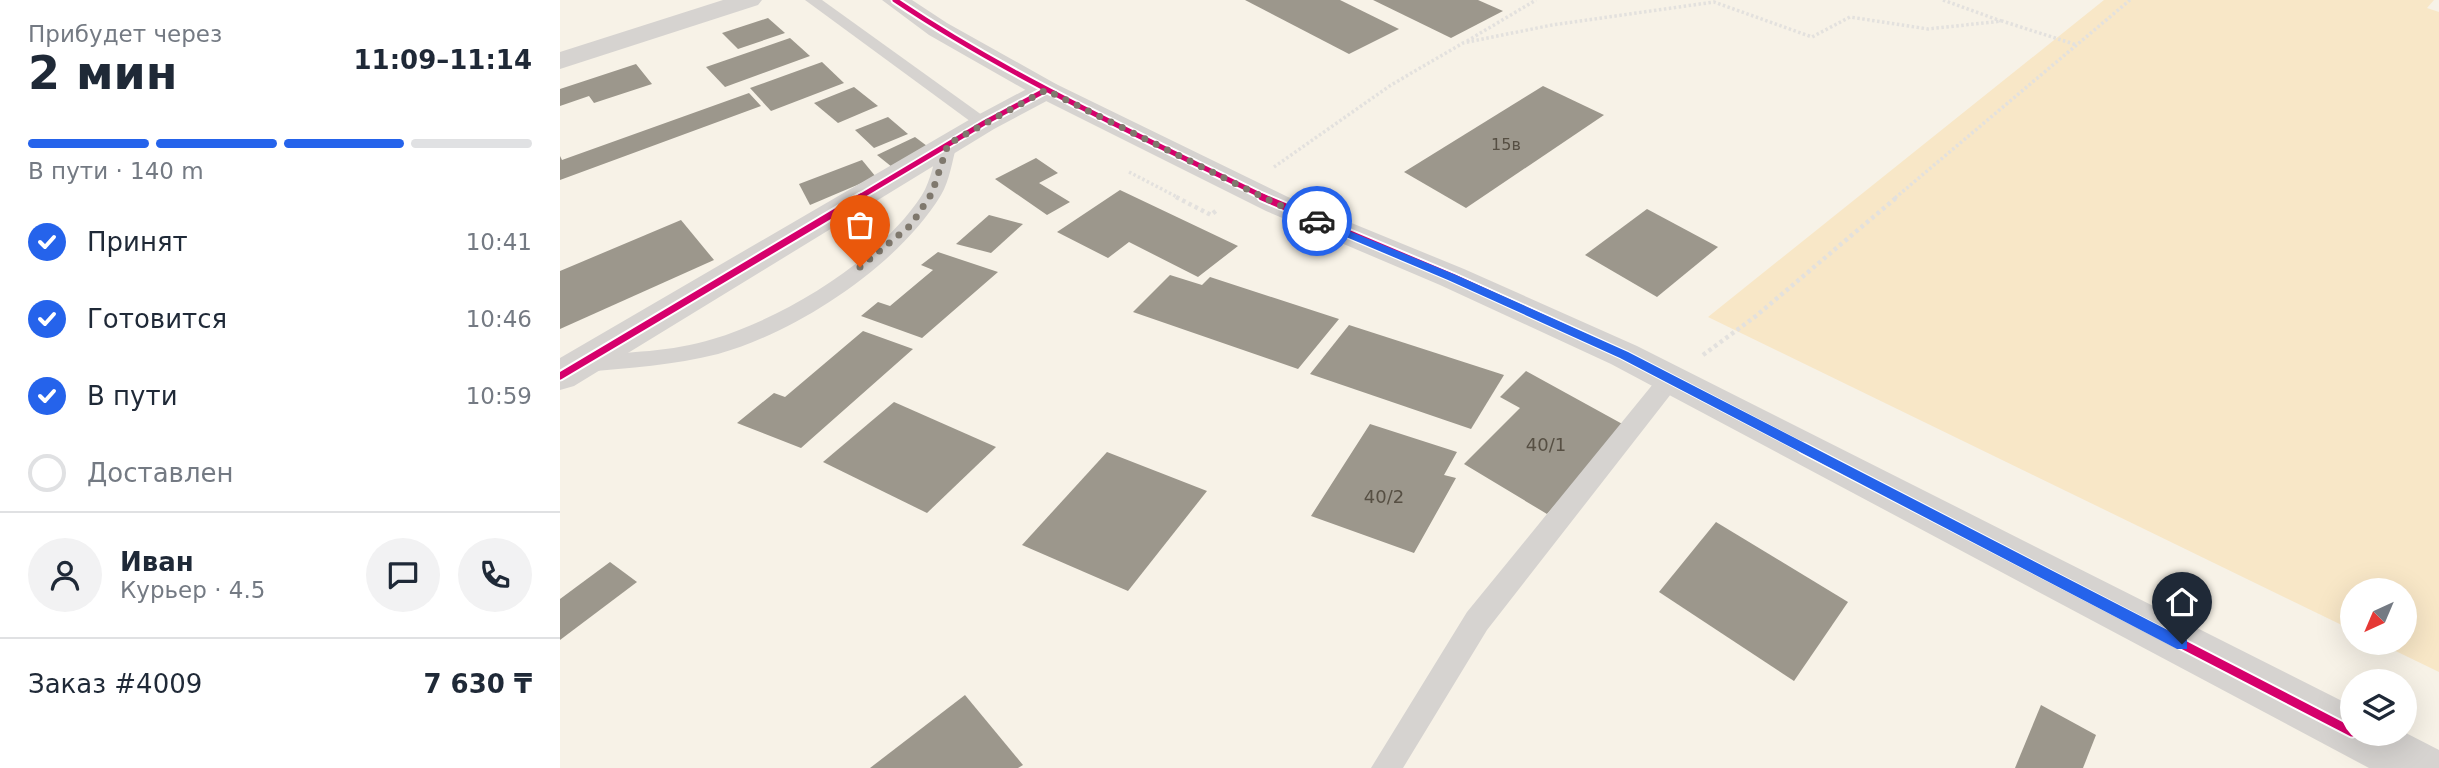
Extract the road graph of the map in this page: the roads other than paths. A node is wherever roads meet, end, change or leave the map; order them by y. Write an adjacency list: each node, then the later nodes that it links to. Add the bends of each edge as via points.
1 (750, 0): 4 (street)
2 (812, 0): 6 (lane)
3 (895, 0): 5 (street)
4 (560, 61)
5 (1046, 90): 6 (street); 9 (street, via 1277,204 1452,277)
6 (984, 123): 7 (street)
7 (948, 144): 8 (street); 8 (lane, via 932,193 911,225 876,256 764,330 665,357)
8 (569, 370)
9 (1670, 379): 10 (street); 12 (lane, via 1477,621)
10 (2340, 726)
11 (2378, 746): 13 (street)
12 (1385, 768)
13 (2421, 768)

